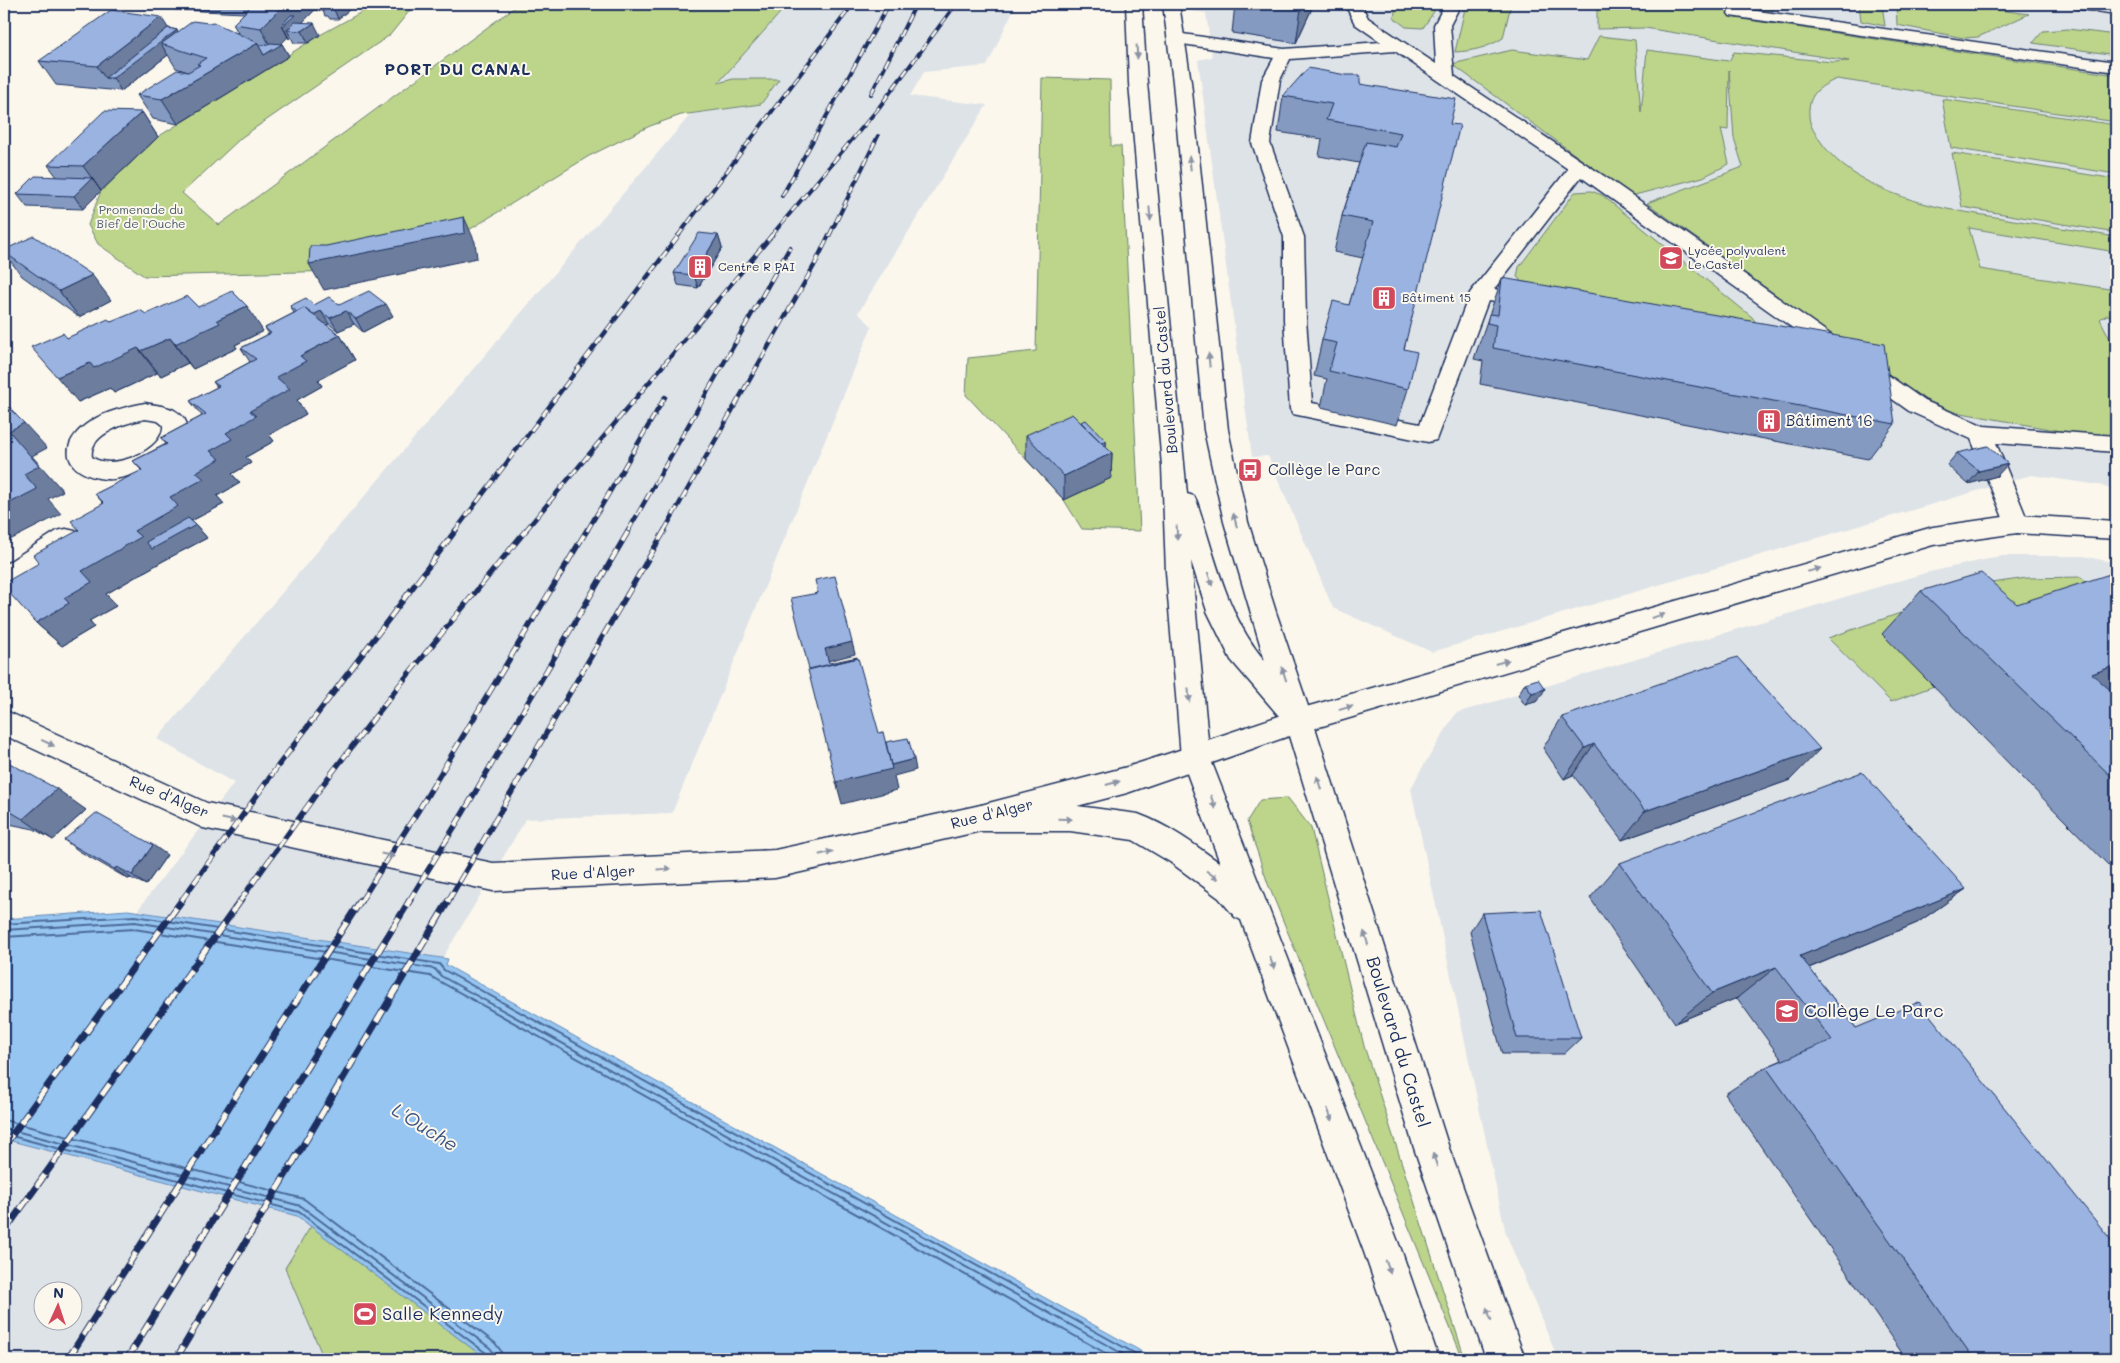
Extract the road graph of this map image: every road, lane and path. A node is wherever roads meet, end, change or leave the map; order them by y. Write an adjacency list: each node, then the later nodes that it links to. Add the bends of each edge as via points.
1 (1134, 4): 20 (main road, Boulevard du Castel, one-way to 20, via 1138,83)
2 (1171, 4): 8 (main road, Boulevard du Castel)
3 (1354, 4): 9 (main road, via 1361,20)
4 (1453, 4): 12 (main road, via 1442,25)
5 (2082, 4): 6 (main road)
6 (2116, 9)
7 (1736, 14): 11 (main road)
8 (1176, 38): 10 (main road); 27 (main road, Boulevard du Castel, one-way to 8, via 1248,567 1225,481 1216,430)
9 (1399, 46): 10 (main road); 12 (main road)
10 (1284, 54): 14 (main road, via 1271,80 1261,143 1294,237 1300,408 1428,434)
11 (2116, 67)
12 (1446, 78): 13 (main road)
13 (1578, 168): 14 (main road); 17 (main road)
14 (1480, 293): 15 (main road)
15 (1518, 300)
16 (1808, 354): 17 (main road)
17 (1856, 362): 18 (main road, via 1917,406)
18 (1981, 434): 19 (main road); 23 (main road)
19 (2116, 444)
20 (1174, 466): 27 (main road, one-way to 27, via 1220,611 1241,652); 29 (main road, Boulevard du Castel, one-way to 29, via 1179,572)
21 (126, 469): 22 (main road)
22 (116, 497)
23 (2018, 524): 25 (main road); 27 (main road, one-way to 23, via 1933,536)
24 (84, 526): 26 (main road)
25 (2116, 530)
26 (4, 577)
27 (1299, 721): 29 (main road); 33 (main road, Boulevard du Castel, one-way to 27, via 1419,1113)
28 (4, 722): 30 (main road, Rue d'Alger, one-way to 30, via 204,815 493,877 775,864)
29 (1195, 757): 30 (main road, Rue d'Alger, one-way to 29, via 1126,780); 31 (main road, Boulevard du Castel, one-way to 31)
30 (981, 818): 31 (main road, one-way to 31, via 1070,818 1138,827 1181,852 1230,888)
31 (1255, 918): 32 (main road, Boulevard du Castel, one-way to 32, via 1383,1252)
32 (1420, 1359)
33 (1506, 1359)

